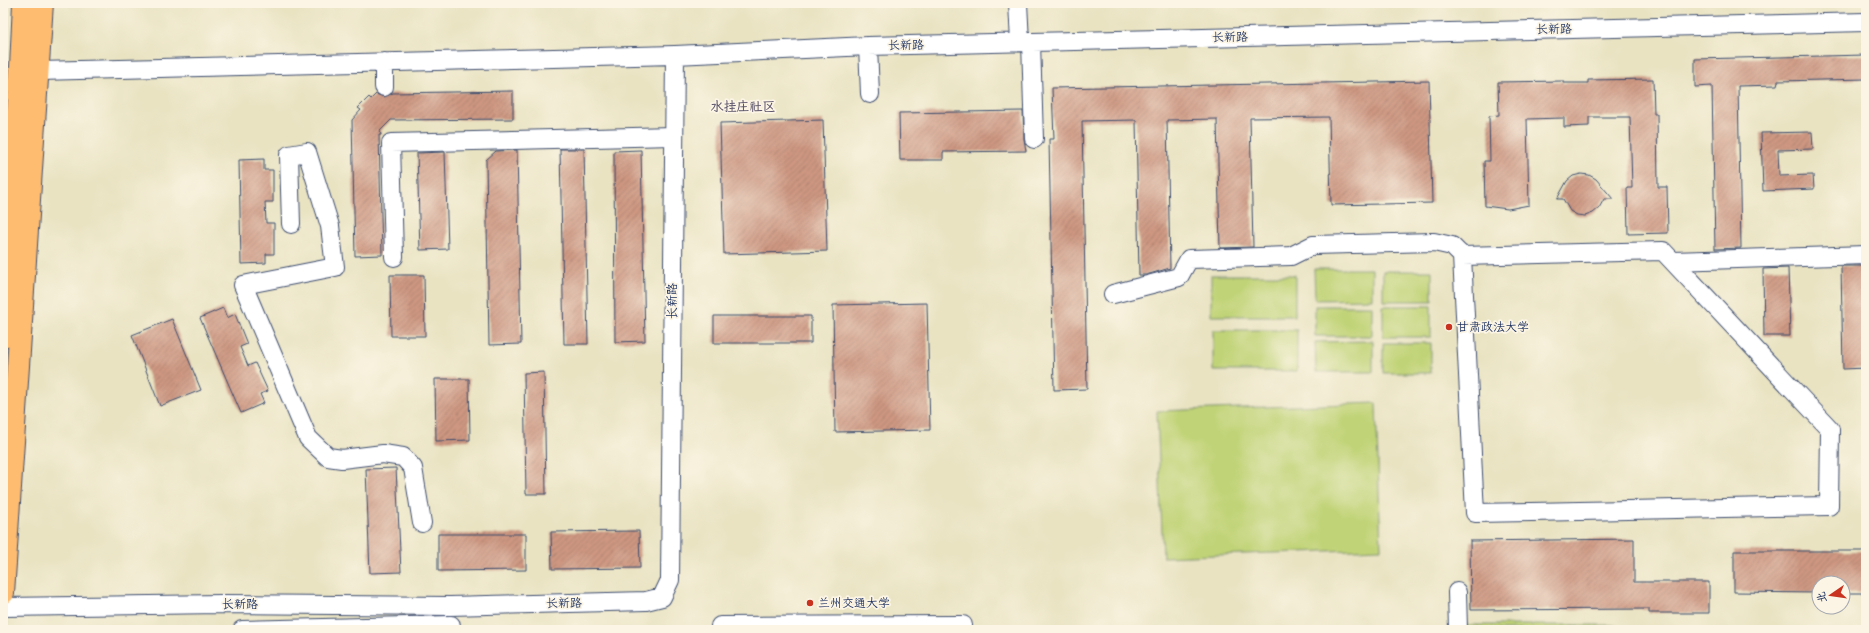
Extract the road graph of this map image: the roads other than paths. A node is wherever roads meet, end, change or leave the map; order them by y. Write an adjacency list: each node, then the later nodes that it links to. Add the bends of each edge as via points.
1 (1018, 3): 4 (street)
2 (33, 9): 8 (main road)
3 (1866, 22): 4 (street, 长新路)
4 (1026, 42): 5 (street, 长新路); 12 (street)
5 (868, 46): 6 (street, 长新路); 10 (street)
6 (675, 55): 7 (street); 11 (street, 长新路)
7 (384, 62): 8 (street); 9 (street)
8 (21, 67): 19 (main road); 22 (main road)
9 (384, 87)
10 (870, 94)
11 (673, 136): 16 (street, via 391,143); 23 (street, 长新路, via 670,580 662,596 646,601 450,606 222,604)
12 (1034, 139)
13 (291, 224): 20 (street, via 289,155 306,152 330,226 335,267 242,285 308,438 328,457 342,459 383,454 403,457 413,468)
14 (1866, 255): 17 (street)
15 (1462, 256): 17 (street, via 1663,251); 17 (street, via 1475,513 1829,506 1830,429); 18 (street, via 1452,246 1434,242 1312,245 1291,256 1189,260 1179,278)
16 (394, 257)
17 (1673, 261)
18 (1113, 294)
19 (3, 336)
20 (422, 522)
21 (1457, 592): 28 (street)
22 (3, 593)
23 (3, 607)
24 (717, 629): 27 (street, via 963,625)
25 (242, 630): 26 (street, via 451,626)
26 (451, 630)
27 (964, 630)
28 (1458, 630)

